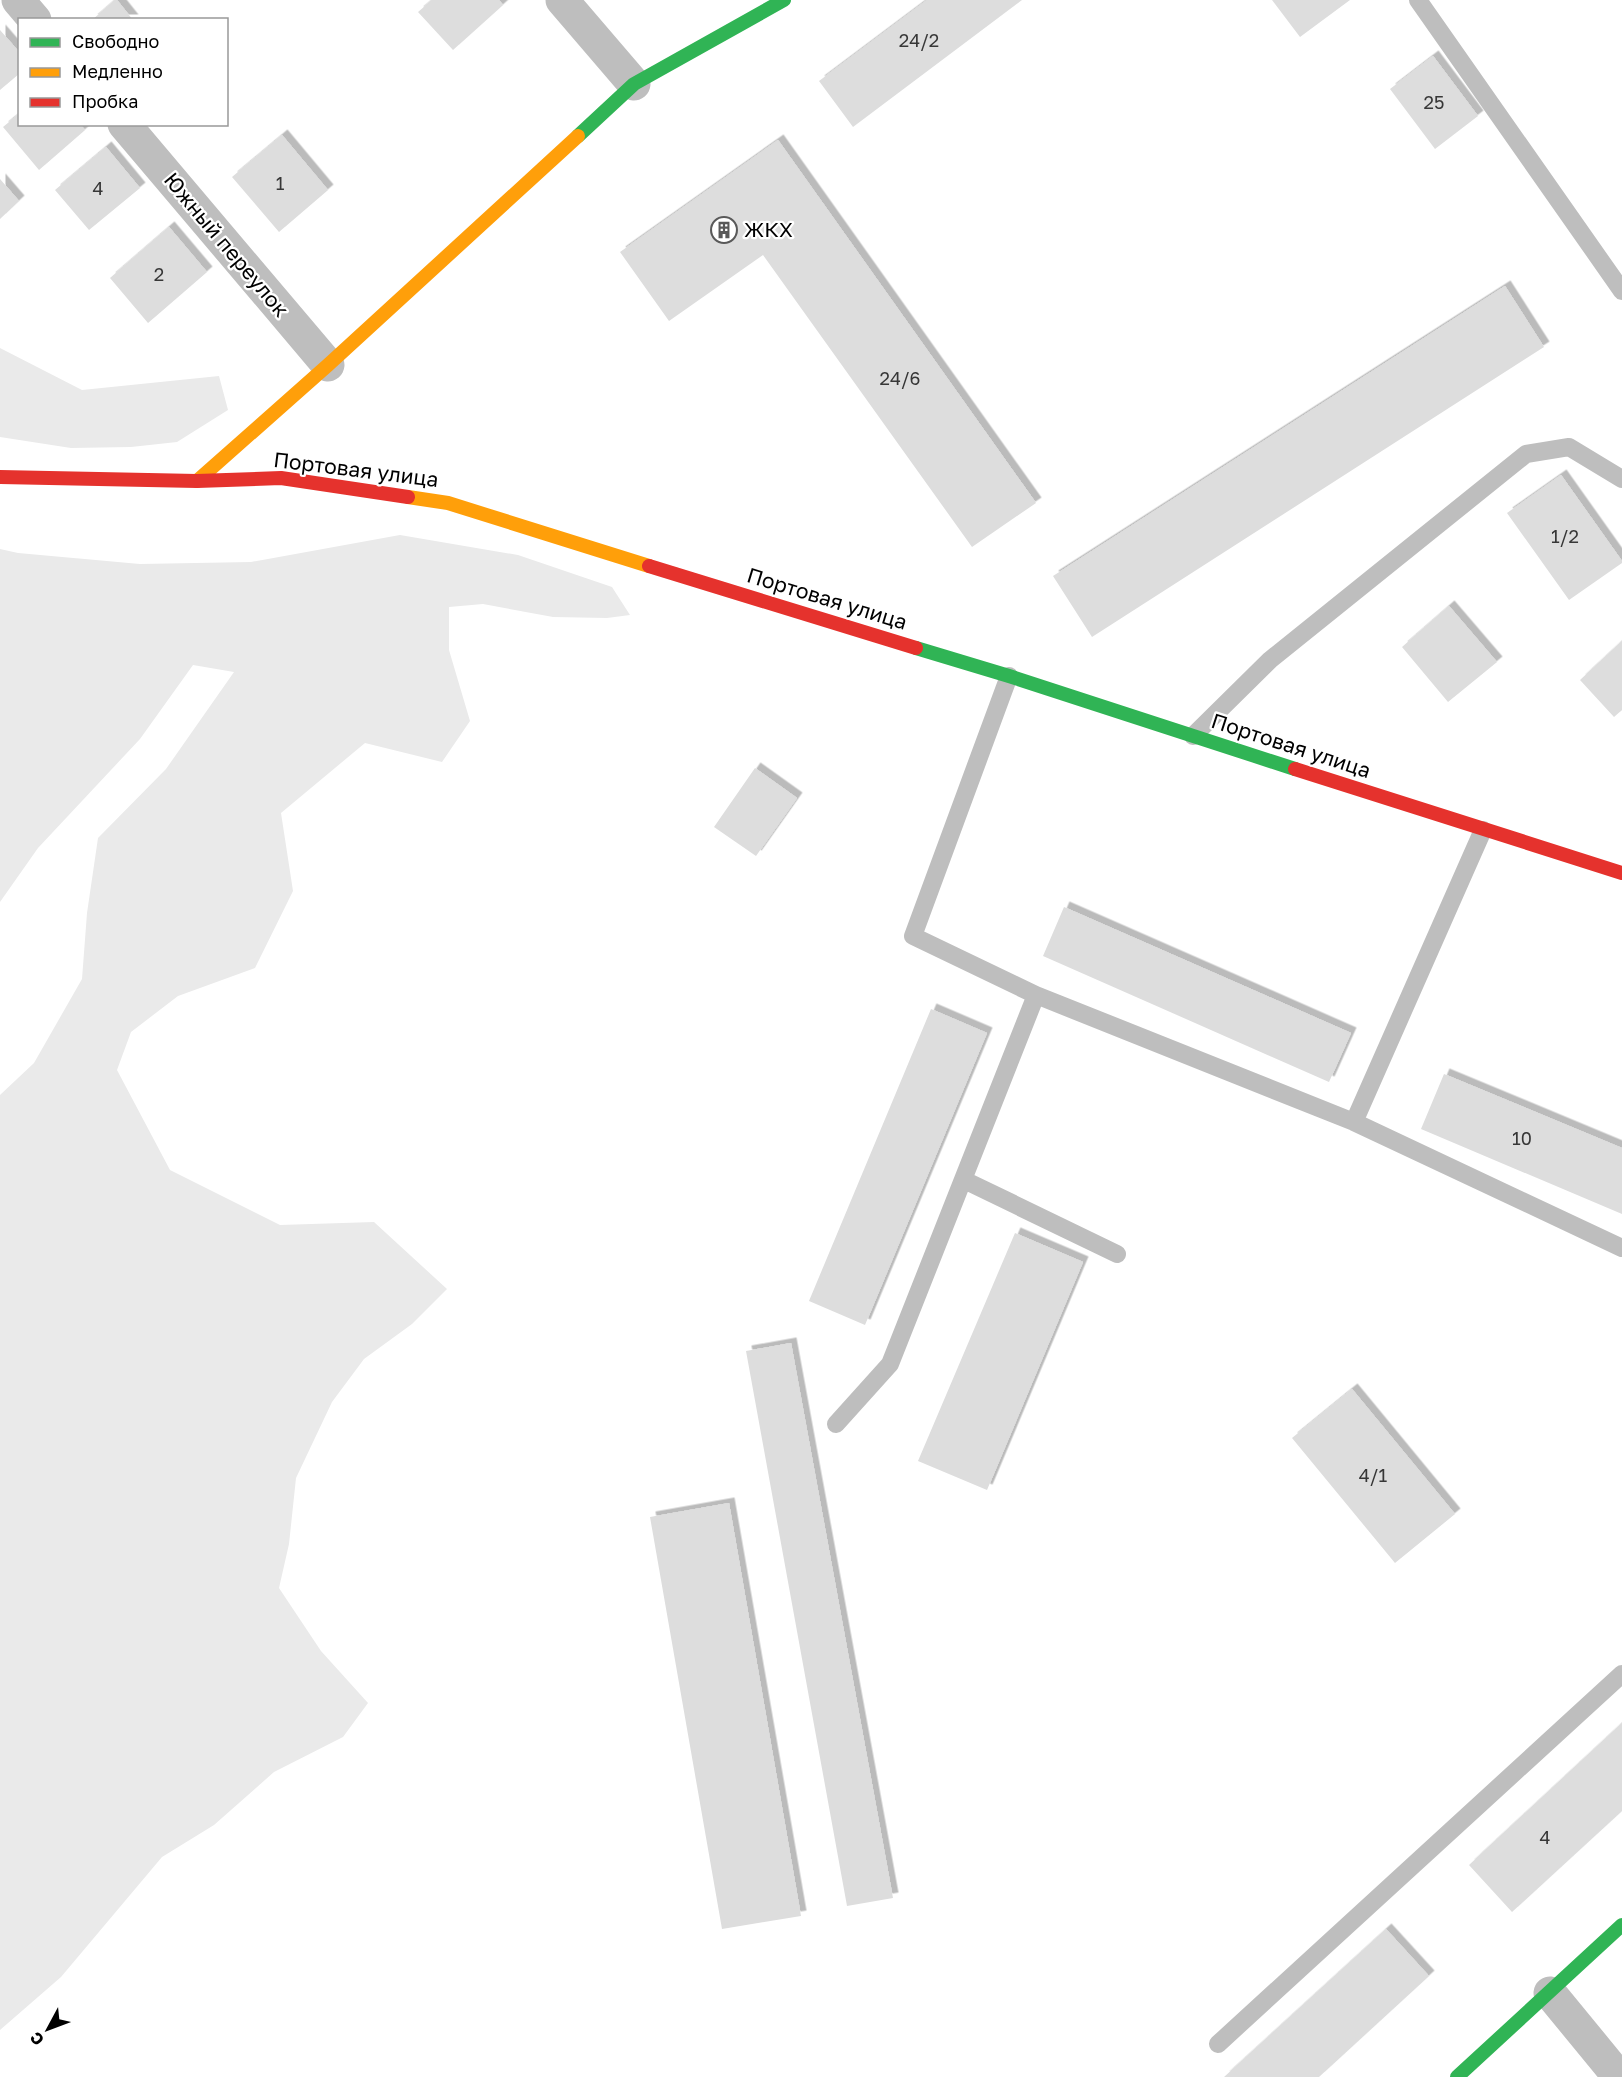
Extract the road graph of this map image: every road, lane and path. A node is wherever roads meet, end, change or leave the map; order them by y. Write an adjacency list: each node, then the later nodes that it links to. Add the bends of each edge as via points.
1 (18, 0): 5 (street)
2 (562, 0): 6 (street)
3 (784, 0): 6 (street)
4 (1418, 0): 8 (lane)
5 (33, 18)
6 (634, 84): 9 (street)
7 (126, 126): 9 (street, Южный переулок)
8 (1622, 291)
9 (328, 365): 12 (street)
10 (0, 477): 12 (street, Портовая улица)
11 (1622, 479): 14 (lane, via 1569,447 1526,454 1270,660)
12 (196, 481): 13 (street, Портовая улица, via 281,478 448,503)
13 (1009, 676): 14 (street, Портовая улица); 17 (lane, via 913,936)
14 (1193, 736): 15 (street, Портовая улица)
15 (1483, 830): 16 (street, Портовая улица); 18 (lane)
16 (1622, 873)
17 (1036, 995): 18 (lane); 19 (lane)
18 (1354, 1122): 20 (lane)
19 (964, 1180): 21 (lane); 22 (lane, via 890,1364)
20 (1622, 1248)
21 (1117, 1254)
22 (836, 1424)
23 (1622, 1674): 26 (lane)
24 (1622, 1925): 25 (street)
25 (1550, 1993): 27 (street); 28 (street)
26 (1218, 2044)
27 (1457, 2077)
28 (1619, 2077)

